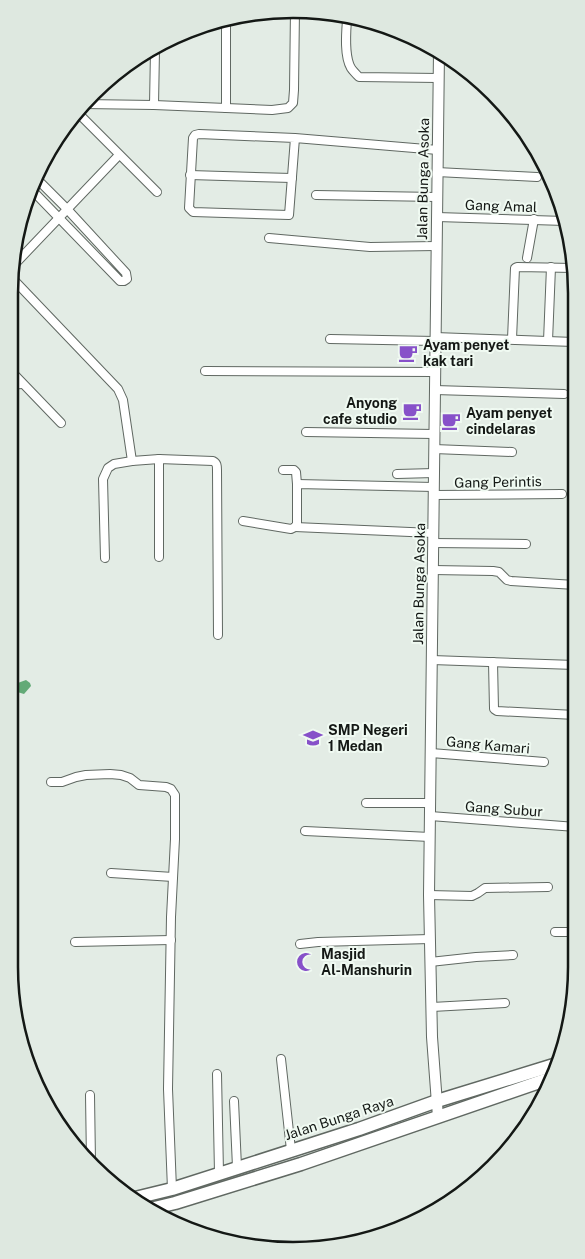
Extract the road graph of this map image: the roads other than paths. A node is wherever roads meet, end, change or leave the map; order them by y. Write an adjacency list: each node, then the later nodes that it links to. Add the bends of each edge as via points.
1 (296, 18): 9 (street, via 293,103 288,108 272,110)
2 (346, 23): 6 (street, via 349,66 359,77)
3 (226, 26): 9 (street)
4 (155, 54): 8 (street)
5 (439, 60): 6 (street, Jalan Bunga Asoka)
6 (438, 78): 12 (street, Jalan Bunga Asoka)
7 (92, 104): 8 (street)
8 (154, 105): 9 (street)
9 (226, 108)
10 (81, 116): 13 (street)
11 (295, 138): 12 (street); 15 (street, via 199,134 193,138); 17 (street)
12 (438, 150): 14 (street, Jalan Bunga Asoka)
13 (119, 155): 19 (street); 23 (street)
14 (437, 172): 16 (street); 22 (street, Jalan Bunga Asoka)
15 (190, 175): 17 (street); 17 (street, via 189,208 193,212 286,216 289,214)
16 (537, 177)
17 (292, 178)
18 (40, 182): 23 (street)
19 (157, 192)
20 (36, 194): 25 (street)
21 (316, 195): 22 (street)
22 (437, 197): 24 (street, Jalan Bunga Asoka)
23 (67, 209): 25 (street); 25 (street, via 126,273 126,279 120,281)
24 (437, 216): 26 (street, Gang Amal); 29 (street, Jalan Bunga Asoka)
25 (59, 219): 31 (street)
26 (534, 219): 27 (street, Gang Amal); 30 (street)
27 (558, 221)
28 (269, 238): 29 (street, via 370,247)
29 (436, 246): 36 (street, Jalan Bunga Asoka)
30 (527, 258)
31 (20, 259)
32 (551, 267): 33 (street); 37 (street, via 514,268); 38 (street)
33 (566, 268)
34 (18, 284): 53 (street, via 122,394)
35 (330, 339): 36 (street)
36 (435, 339): 37 (street); 41 (street, Jalan Bunga Asoka)
37 (512, 340): 38 (street)
38 (548, 341): 39 (street)
39 (568, 342)
40 (205, 372): 41 (street)
41 (435, 372): 45 (street, Jalan Bunga Asoka)
42 (18, 379): 44 (street)
43 (18, 384): 44 (street)
44 (22, 384): 47 (street)
45 (435, 390): 46 (street); 49 (street, Jalan Bunga Asoka)
46 (564, 394)
47 (61, 423)
48 (306, 432): 49 (street)
49 (434, 434): 50 (street, Jalan Bunga Asoka)
50 (434, 449): 51 (street); 55 (street, Jalan Bunga Asoka)
51 (512, 452)
52 (159, 459): 53 (street); 64 (street); 68 (street, via 213,461 217,465)
53 (132, 461): 65 (street, via 114,464 103,479)
54 (283, 470): 57 (street, via 294,470)
55 (434, 473): 56 (street); 58 (street, Jalan Bunga Asoka)
56 (397, 474)
57 (298, 484): 58 (street, Gang Perintis); 61 (street)
58 (434, 492): 59 (street, Gang Perintis); 62 (street, Jalan Bunga Asoka)
59 (562, 494)
60 (243, 521): 61 (street)
61 (295, 527): 62 (street)
62 (433, 538): 63 (street); 66 (street, Jalan Bunga Asoka)
63 (526, 544)
64 (159, 557)
65 (105, 558)
66 (433, 570): 67 (street, via 493,571 511,582); 69 (street, Jalan Bunga Asoka)
67 (568, 584)
68 (218, 635)
69 (432, 660): 70 (street); 73 (street, Jalan Bunga Asoka)
70 (493, 662): 71 (street); 72 (street, via 494,709)
71 (568, 665)
72 (568, 715)
73 (431, 753): 74 (street, Gang Kamari); 77 (street, Jalan Bunga Asoka)
74 (544, 762)
75 (51, 782): 83 (street, via 110,774 130,778 139,784 171,789 175,795)
76 (366, 803): 77 (street)
77 (430, 803): 78 (street, Jalan Bunga Asoka)
78 (430, 816): 79 (street, Gang Subur); 81 (street, Jalan Bunga Asoka)
79 (568, 826)
80 (305, 831): 81 (street)
81 (430, 837): 85 (street, Jalan Bunga Asoka)
82 (111, 874): 83 (street)
83 (173, 878): 89 (street)
84 (548, 887): 85 (street, via 485,888 472,896)
85 (429, 894): 88 (street, Jalan Bunga Asoka)
86 (555, 932): 87 (street)
87 (568, 932)
88 (430, 939): 91 (street); 93 (street, Jalan Bunga Asoka)
89 (171, 940): 90 (street); 108 (street, via 168,1090)
90 (75, 942)
91 (300, 944)
92 (513, 955): 93 (street)
93 (430, 962): 95 (street, Jalan Bunga Asoka)
94 (505, 1003): 95 (street)
95 (432, 1007): 102 (street, Jalan Bunga Asoka)
96 (281, 1060): 104 (street)
97 (549, 1066): 102 (main road, Jalan Bunga Raya)
98 (217, 1074): 107 (street)
99 (543, 1081): 103 (main road)
100 (90, 1095): 105 (street)
101 (234, 1101): 106 (street)
102 (437, 1101): 103 (street, Jalan Bunga Asoka); 104 (main road, Jalan Bunga Raya)
103 (438, 1117): 110 (main road, via 302,1164)
104 (291, 1150): 106 (main road, Jalan Bunga Raya)
105 (91, 1153)
106 (237, 1167): 107 (main road, Jalan Bunga Raya)
107 (219, 1173): 108 (main road, Jalan Bunga Raya)
108 (172, 1189): 109 (main road, Jalan Bunga Raya)
109 (142, 1196)
110 (159, 1207)

